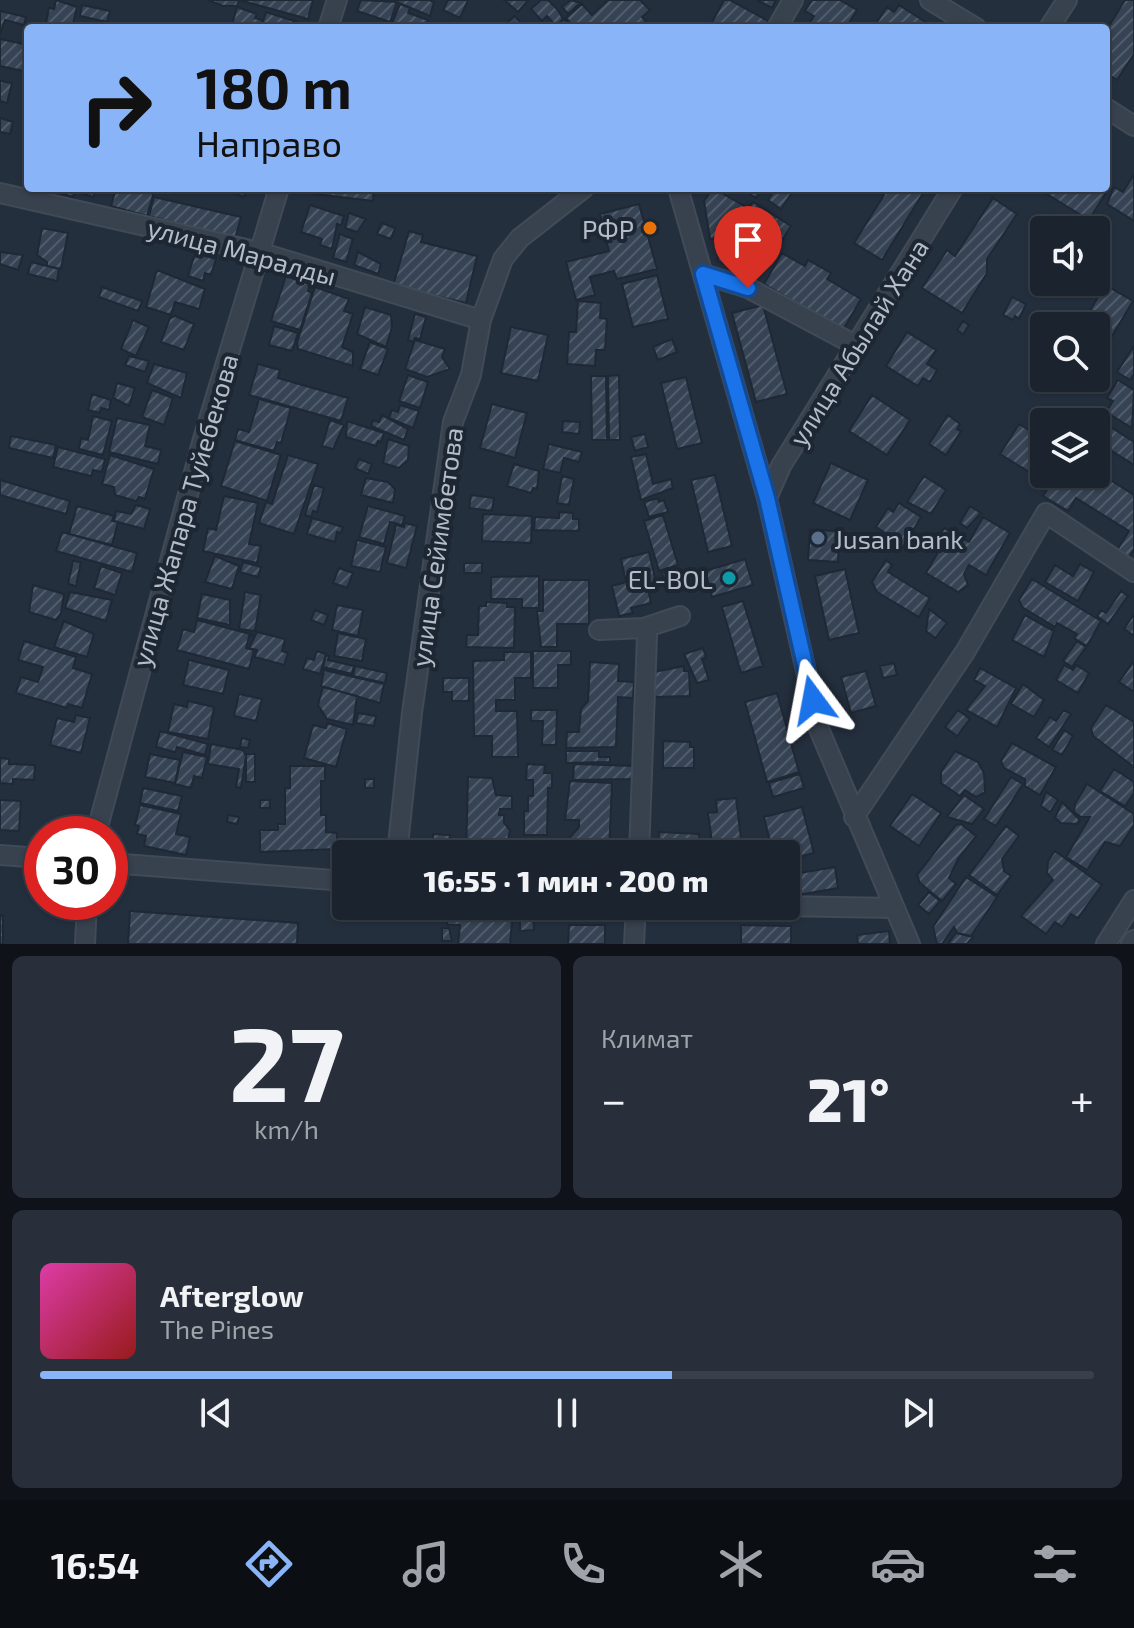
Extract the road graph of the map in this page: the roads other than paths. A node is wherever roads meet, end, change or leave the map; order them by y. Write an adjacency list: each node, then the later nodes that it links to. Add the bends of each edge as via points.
1 (337, 0): 5 (street)
2 (793, 0): 6 (street)
3 (930, 0): 7 (street)
4 (1067, 0): 8 (street)
5 (329, 24)
6 (779, 24)
7 (969, 24)
8 (1052, 24)
9 (1110, 111): 10 (street)
10 (1134, 126)
11 (278, 192): 16 (street, улица Жапара Туйебекова)
12 (579, 192): 18 (street, улица Сейимбетова, via 520,238 503,259)
13 (679, 192): 17 (street)
14 (951, 192): 19 (street, улица Абылай Хана)
15 (0, 193): 16 (street, улица Маралды)
16 (259, 252): 18 (street, улица Маралды); 25 (street, улица Жапара Туйебекова)
17 (703, 274): 19 (street, via 748,288); 20 (street)
18 (481, 320): 27 (street, улица Сейимбетова, via 471,375 453,422)
19 (857, 346): 20 (street, улица Абылай Хана, via 781,466)
20 (767, 498): 26 (street, via 819,729)
21 (1134, 572): 26 (street, via 1046,513 965,652)
22 (680, 616): 23 (street)
23 (644, 628): 24 (street); 28 (street)
24 (599, 630)
25 (101, 816)
26 (854, 817): 35 (street)
27 (398, 840)
28 (640, 840)
29 (0, 855): 30 (street)
30 (24, 857)
31 (128, 864): 32 (street)
32 (332, 880)
33 (1134, 900): 41 (street)
34 (800, 906): 35 (street)
35 (894, 908): 40 (street)
36 (86, 920): 38 (street)
37 (635, 920): 39 (street)
38 (85, 944)
39 (634, 944)
40 (910, 944)
41 (1106, 944)

